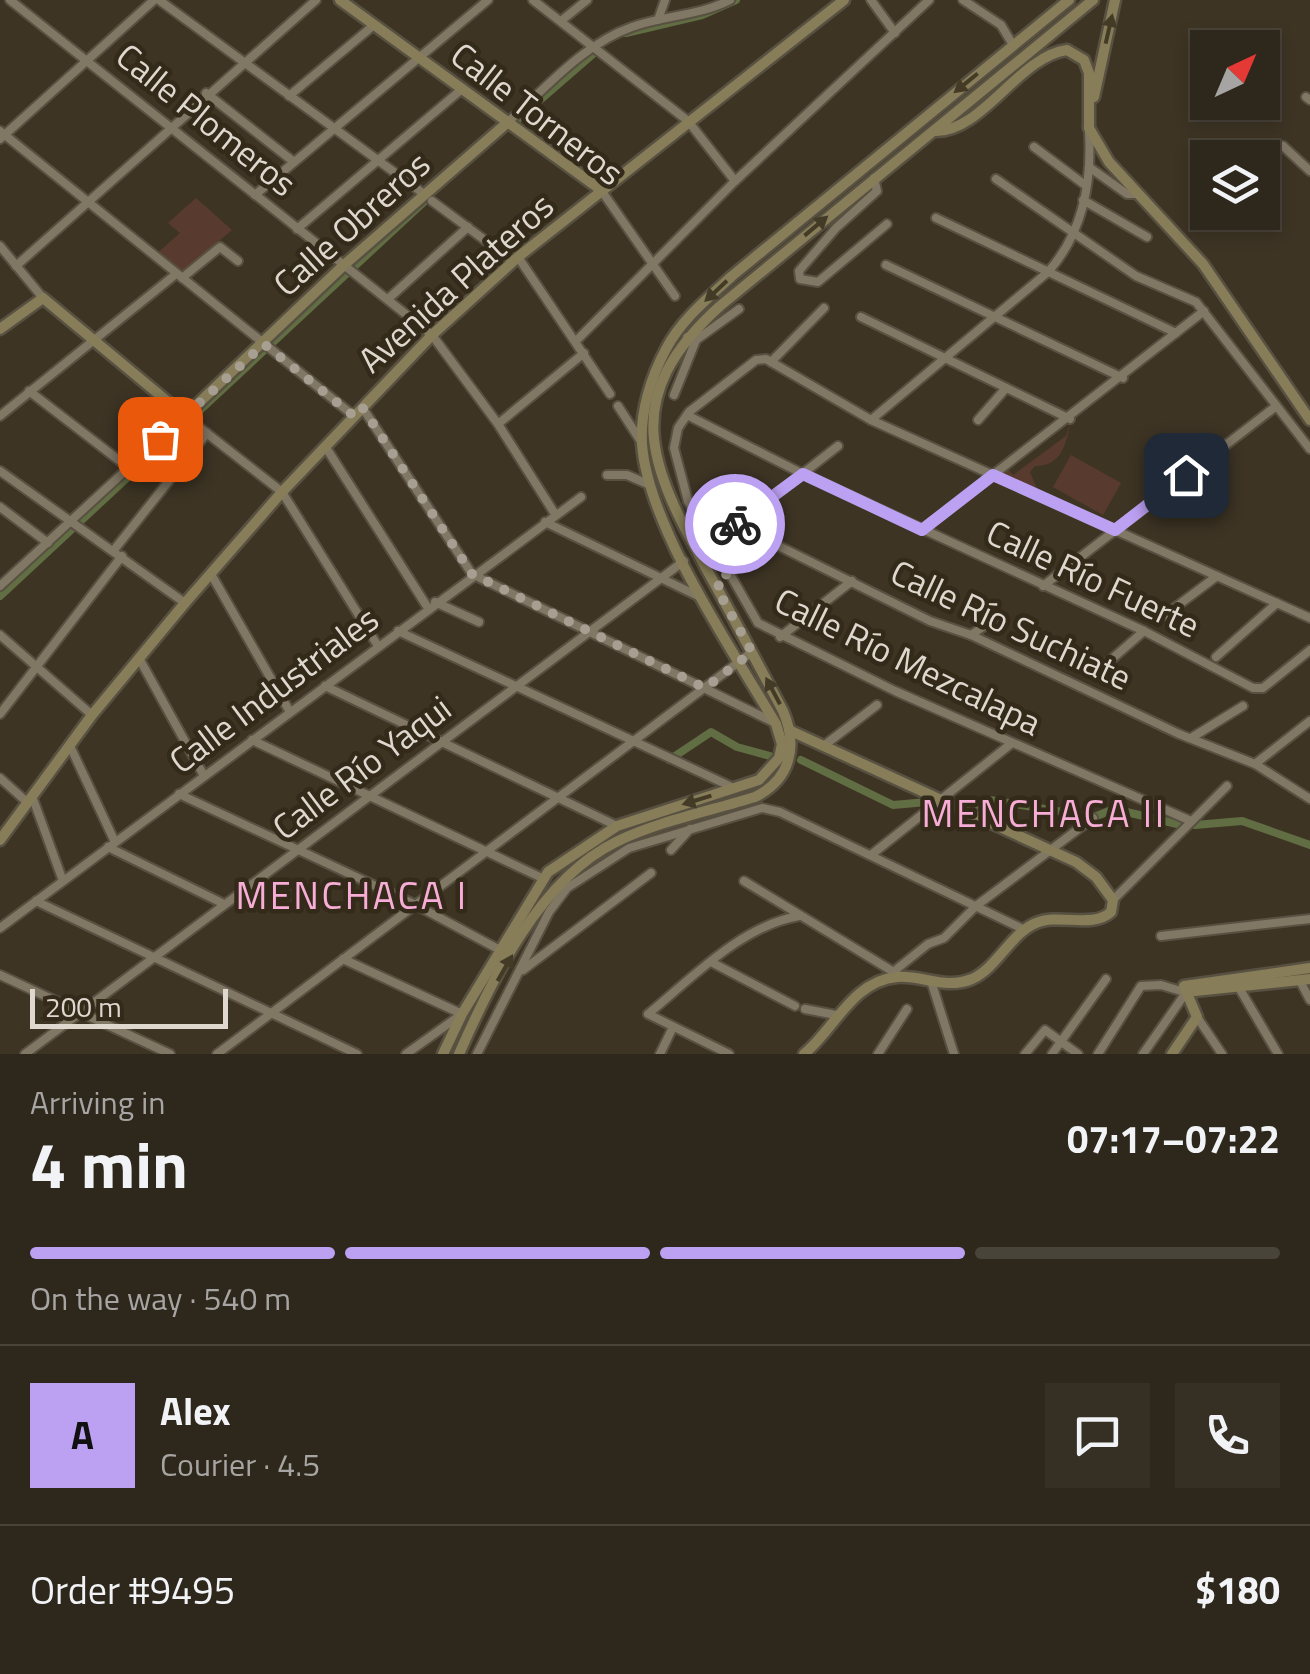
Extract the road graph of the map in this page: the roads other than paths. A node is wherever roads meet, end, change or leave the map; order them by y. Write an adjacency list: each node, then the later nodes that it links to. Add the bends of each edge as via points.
1 (10, 0): 25 (street, Calle Plomeros)
2 (156, 0): 25 (street); 26 (street)
3 (316, 0): 26 (street)
4 (340, 0): 20 (main road, Calle Torneros)
5 (488, 0): 24 (street)
6 (533, 0): 19 (street)
7 (587, 0): 19 (street)
8 (664, 0): 18 (street)
9 (730, 0): 17 (street, Calle Obreros)
10 (844, 0): 31 (main road, Avenida Plateros)
11 (871, 0): 21 (street)
12 (929, 0): 21 (street)
13 (963, 0): 22 (street, via 1001,25)
14 (1070, 0): 22 (main road)
15 (1093, 0): 36 (main road)
16 (1115, 0): 35 (main road, one-way to 16)
17 (716, 3): 18 (street, Calle Obreros)
18 (658, 20): 23 (street, Calle Obreros)
19 (561, 21): 23 (street)
20 (374, 24): 24 (main road, Calle Torneros); 29 (street)
21 (895, 33): 46 (street)
22 (1014, 45): 30 (main road, one-way to 30)
23 (594, 48): 31 (street); 32 (street, Calle Obreros)
24 (421, 59): 27 (main road, Calle Torneros); 34 (street)
25 (88, 61): 33 (street, Calle Plomeros); 37 (street)
26 (243, 63): 28 (street); 29 (street)
27 (462, 89): 32 (main road, Calle Torneros); 40 (street)
28 (206, 94): 33 (street); 41 (street)
29 (289, 96): 34 (street)
30 (936, 108): 36 (main road); 104 (main road, one-way to 104, via 689,316 652,380)
31 (688, 121): 46 (street); 48 (main road, Avenida Plateros)
32 (508, 122): 48 (main road, Calle Torneros); 51 (main road, Calle Obreros)
33 (170, 127): 50 (street, Calle Plomeros); 53 (street)
34 (334, 128): 40 (street); 41 (street)
35 (1089, 128): 36 (main road, via 1089,73 1084,60 1067,50 1042,58 958,124); 42 (street); 49 (main road)
36 (934, 131): 44 (main road)
37 (2, 135): 53 (street)
38 (1284, 146): 43 (street)
39 (1034, 147): 47 (street)
40 (379, 161): 51 (street); 57 (street)
41 (294, 162): 50 (street)
42 (1089, 166): 47 (street); 49 (street, via 1127,194)
43 (1310, 170)
44 (874, 178): 55 (street, via 878,191 836,228 799,271 800,279 818,282); 80 (main road, one-way to 44)
45 (996, 180): 58 (street)
46 (735, 181): 63 (street)
47 (1085, 186): 52 (street)
48 (601, 190): 61 (main road, Avenida Plateros); 63 (street, Calle Torneros)
49 (1140, 194): 101 (main road, via 1202,264)
50 (256, 195): 57 (street, Calle Plomeros)
51 (428, 198): 56 (street); 66 (main road, Calle Obreros)
52 (1083, 200): 58 (street); 59 (street)
53 (88, 202): 65 (street); 68 (street)
54 (936, 218): 67 (street)
55 (886, 224)
56 (468, 227): 61 (street); 71 (street)
57 (297, 229): 66 (street, Calle Plomeros)
58 (1075, 237): 67 (street); 74 (street)
59 (1148, 237)
60 (0, 246): 65 (street)
61 (516, 259): 79 (main road, Avenida Plateros); 82 (street)
62 (238, 261): 68 (street, via 220,247)
63 (655, 263): 69 (street, Calle Torneros); 82 (street)
64 (886, 265): 75 (street)
65 (16, 266): 70 (street)
66 (347, 267): 71 (street, Calle Plomeros); 83 (main road, Calle Obreros)
67 (1048, 272): 75 (street); 78 (street)
68 (179, 276): 81 (street); 83 (street)
69 (675, 296)
70 (43, 298): 77 (main road); 81 (main road)
71 (388, 300): 79 (street, Calle Plomeros)
72 (824, 308): 86 (street)
73 (739, 309): 80 (street)
74 (1204, 312): 78 (street); 93 (street)
75 (996, 316): 85 (street); 87 (street)
76 (861, 317): 85 (street)
77 (0, 329)
78 (1176, 334): 87 (street)
79 (432, 335): 94 (main road, Avenida Plateros); 102 (street, Calle Plomeros)
80 (691, 338): 91 (street); 138 (main road, via 659,388 655,458)
81 (93, 341): 89 (street); 97 (main road)
82 (576, 341): 84 (street)
83 (267, 346): 94 (street); 97 (main road, Calle Obreros)
84 (584, 353): 90 (street); 102 (street)
85 (944, 358): 88 (street); 98 (street)
86 (771, 362): 95 (street, via 760,358); 98 (street)
87 (1122, 378): 100 (street)
88 (1006, 388): 99 (street); 100 (street)
89 (30, 392): 96 (street); 108 (street)
90 (610, 394)
91 (674, 395)
92 (618, 406): 104 (street)
93 (1275, 407): 107 (street); 123 (street)
94 (358, 411): 105 (main road, Avenida Plateros); 130 (street)
95 (687, 415): 110 (street, Calle Río Fuerte); 116 (street, Calle Río Mezcalapa, via 674,448)
96 (0, 416)
97 (190, 420): 103 (street); 108 (street, Calle Obreros)
98 (871, 420): 112 (street)
99 (978, 420)
100 (1070, 420): 112 (street)
101 (1310, 420)
102 (498, 424): 118 (street, Calle Plomeros)
103 (207, 433): 114 (street); 126 (street)
104 (642, 444): 113 (main road)
105 (325, 446): 114 (main road, Avenida Plateros); 142 (street)
106 (838, 446): 110 (street)
107 (1310, 449)
108 (129, 468): 121 (street, Calle Obreros)
109 (0, 471): 121 (street)
110 (803, 474): 120 (street); 122 (street, Calle Río Fuerte)
111 (607, 475): 113 (street)
112 (993, 475): 122 (street); 123 (street)
113 (652, 486): 127 (main road)
114 (282, 492): 129 (main road, Avenida Plateros); 153 (street)
115 (581, 497): 118 (street, Calle Industriales)
116 (688, 501): 120 (street, Calle Río Suchiate); 125 (street, Calle Río Mezcalapa)
117 (0, 507): 124 (street)
118 (555, 514): 119 (street, Calle Industriales)
119 (545, 522): 130 (street, Calle Industriales); 133 (street)
120 (736, 524): 125 (street); 135 (street, Calle Río Suchiate)
121 (76, 525): 124 (street, Calle Obreros); 126 (street)
122 (922, 530): 137 (street, Calle Río Fuerte)
123 (1115, 530): 132 (street); 137 (street)
124 (48, 542): 131 (street, Calle Obreros)
125 (711, 545): 134 (street, Calle Río Mezcalapa)
126 (118, 553): 140 (street); 160 (street)
127 (684, 561): 133 (street, Calle Río Yaqui); 139 (main road)
128 (0, 568): 131 (street)
129 (211, 574): 140 (main road, Avenida Plateros); 167 (street)
130 (472, 574): 142 (street, Calle Industriales); 149 (street)
131 (11, 576): 136 (street, Calle Obreros)
132 (1217, 576): 141 (street); 143 (street)
133 (662, 579): 139 (street); 149 (street, Calle Río Yaqui)
134 (729, 580): 138 (street); 152 (street, Calle Río Mezcalapa, via 750,615)
135 (852, 581): 150 (street, Calle Río Suchiate); 152 (street)
136 (0, 586)
137 (1043, 586): 147 (street, Calle Río Fuerte)
138 (716, 587): 155 (main road)
139 (705, 599): 158 (main road)
140 (186, 603): 157 (main road, Avenida Plateros)
141 (1277, 603): 145 (street); 156 (street)
142 (431, 605): 146 (street); 148 (street, Calle Industriales)
143 (1165, 615)
144 (996, 618): 150 (street)
145 (1310, 618)
146 (479, 622)
147 (1144, 630): 154 (street, Calle Río Fuerte, via 1259,690); 159 (street)
148 (398, 631): 153 (street, Calle Industriales); 162 (street)
149 (588, 632): 162 (street, Calle Río Yaqui); 163 (street)
150 (970, 634): 172 (street, Calle Río Suchiate)
151 (0, 635): 160 (street)
152 (780, 637): 176 (street, Calle Río Mezcalapa)
153 (378, 646): 161 (street, Calle Industriales)
154 (1310, 650)
155 (752, 652): 158 (street); 171 (main road, one-way to 155)
156 (1216, 657)
157 (140, 660): 168 (main road, Avenida Plateros); 180 (street)
158 (740, 662): 163 (street); 170 (main road)
159 (1106, 665)
160 (36, 666): 166 (street); 168 (street)
161 (325, 686): 167 (street, Calle Industriales); 174 (street)
162 (516, 687): 174 (street, Calle Río Yaqui); 175 (street)
163 (705, 688): 170 (street); 175 (street)
164 (877, 705): 177 (street)
165 (1243, 706): 172 (street)
166 (1, 711)
167 (290, 712): 173 (street, Calle Industriales)
168 (92, 715): 178 (main road, Avenida Plateros)
169 (1310, 720): 179 (street)
170 (776, 724): 183 (main road, via 782,744 774,768)
171 (791, 731): 177 (main road); 195 (main road, via 788,763 767,791)
172 (1191, 738): 179 (street, Calle Río Suchiate)
173 (252, 740): 180 (street, Calle Industriales); 185 (street)
174 (443, 742): 185 (street, Calle Río Yaqui); 186 (street)
175 (634, 742): 183 (street); 186 (street)
176 (1012, 743): 189 (street); 191 (street, Calle Río Mezcalapa)
177 (826, 744): 189 (main road)
178 (70, 746): 188 (main road, Avenida Plateros); 196 (street)
179 (1255, 764): 187 (street, Calle Río Suchiate)
180 (203, 774): 184 (street, Calle Industriales)
181 (0, 778): 188 (street)
182 (1227, 786): 191 (street)
183 (736, 789): 192 (main road, one-way to 192)
184 (179, 794): 196 (street, Calle Industriales); 198 (street)
185 (370, 796): 198 (street, Calle Río Yaqui); 199 (street)
186 (560, 796): 192 (street); 199 (street)
187 (1309, 798)
188 (30, 799): 194 (main road, Avenida Plateros); 205 (street)
189 (944, 800): 200 (main road); 201 (street)
190 (1093, 818): 200 (street)
191 (1191, 821): 207 (street)
192 (617, 826): 204 (main road)
193 (690, 829): 195 (street); 197 (street); 201 (street, via 766,808)
194 (0, 840)
195 (630, 840): 202 (main road)
196 (112, 845): 205 (street, Calle Industriales); 209 (street)
197 (671, 850)
198 (297, 851): 209 (street, Calle Río Yaqui); 210 (street)
199 (487, 851): 204 (street); 210 (street)
200 (1052, 851): 207 (main road, via 1087,869); 211 (street)
201 (871, 855): 211 (street)
202 (597, 859): 223 (street, via 549,912); 249 (main road, one-way to 202, via 541,904)
203 (651, 873): 223 (street)
204 (542, 878): 218 (main road)
205 (63, 881): 208 (street, Calle Industriales)
206 (744, 881): 213 (street)
207 (1114, 900): 216 (main road, via 1100,919 1048,920)
208 (36, 902): 215 (street, Calle Industriales); 219 (street)
209 (224, 904): 219 (street, Calle Río Yaqui)
210 (414, 904): 218 (street); 220 (street)
211 (976, 906): 216 (street); 224 (street)
212 (0, 915): 215 (street)
213 (799, 916): 221 (street, via 760,929); 224 (street)
214 (1310, 919): 217 (street)
215 (3, 926)
216 (1026, 930): 228 (main road, via 974,978)
217 (1161, 936)
218 (500, 950): 237 (main road)
219 (153, 957): 235 (street, Calle Río Yaqui); 236 (street)
220 (343, 959): 236 (street); 237 (street)
221 (711, 962): 232 (street); 240 (street, via 648,1014)
222 (1310, 968): 230 (main road)
223 (519, 972): 250 (street)
224 (897, 974): 228 (main road); 238 (main road)
225 (0, 975): 235 (street)
226 (1106, 978): 241 (street)
227 (1305, 980): 229 (main road); 231 (street)
228 (932, 984): 255 (street)
229 (1238, 986): 230 (main road); 262 (street)
230 (1182, 990): 239 (main road); 259 (street, via 1142,986); 260 (street)
231 (1310, 1000)
232 (795, 1006)
233 (805, 1009): 238 (street)
234 (908, 1010): 254 (street)
235 (80, 1012): 243 (street, Calle Río Yaqui); 244 (street)
236 (270, 1013): 245 (street); 246 (street)
237 (462, 1014): 247 (street); 248 (main road)
238 (836, 1015): 253 (main road)
239 (1197, 1017): 242 (main road); 261 (street)
240 (673, 1027): 251 (street); 252 (street)
241 (1060, 1041): 256 (street, via 1045,1030); 257 (street); 258 (street)
242 (1176, 1052)
243 (24, 1054)
244 (170, 1054)
245 (216, 1054)
246 (357, 1054)
247 (406, 1054)
248 (443, 1054)
249 (459, 1054)
250 (477, 1054)
251 (660, 1054)
252 (730, 1054)
253 (804, 1054)
254 (878, 1054)
255 (954, 1054)
256 (1025, 1054)
257 (1052, 1054)
258 (1078, 1054)
259 (1098, 1054)
260 (1143, 1054)
261 (1222, 1054)
262 (1278, 1054)

